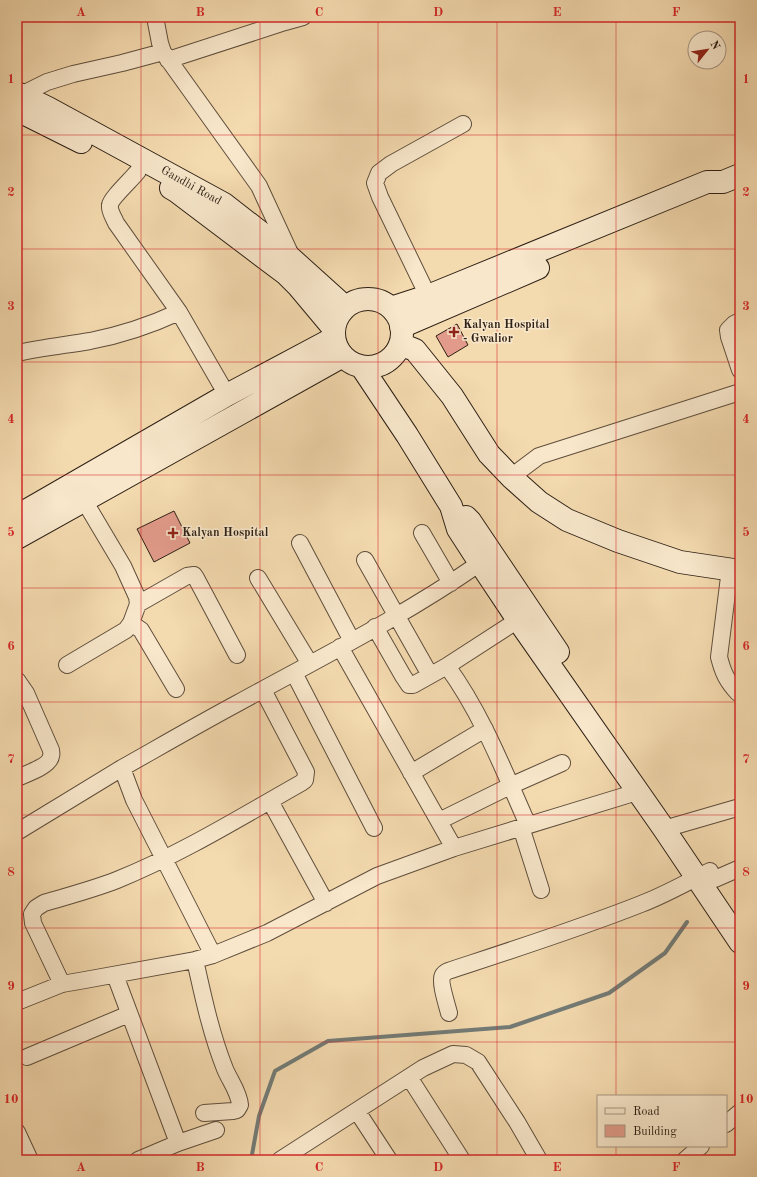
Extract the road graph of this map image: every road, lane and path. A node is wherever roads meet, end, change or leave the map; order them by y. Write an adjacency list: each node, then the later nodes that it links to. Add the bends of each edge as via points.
1 (155, 17): 3 (street, via 160,44)
2 (303, 17): 3 (street)
3 (166, 56): 4 (street, via 73,74 47,82); 8 (street, via 258,186)
4 (18, 99): 6 (main road); 8 (main road, Gandhi Road, via 48,108 224,204 273,242)
5 (463, 124): 9 (street, via 391,164 379,174 375,183)
6 (138, 172): 8 (main road, via 176,191); 12 (street, via 113,199 110,205 111,212 116,223)
7 (732, 179): 9 (main road, via 707,182); 14 (main road, via 710,196 515,277)
8 (289, 267): 10 (main road, Gandhi Road); 15 (main road, via 298,286)
9 (428, 296): 11 (main road)
10 (345, 307): 11 (main road, via 363,299 373,299); 15 (main road, via 340,314)
11 (391, 308): 14 (main road, via 398,317)
12 (179, 312): 16 (street, via 146,326 91,340); 19 (street)
13 (740, 321): 17 (street, via 728,330)
14 (401, 336): 15 (main road, via 395,353 380,365 370,367); 20 (main road, via 452,396 489,454)
15 (343, 347): 19 (main road); 21 (main road); 22 (main road, via 407,435)
16 (17, 353)
17 (740, 370)
18 (740, 392): 20 (street, via 539,456)
19 (227, 395): 21 (main road)
20 (511, 477): 29 (main road, via 539,502 567,520 680,562)
21 (79, 492): 23 (main road); 25 (main road); 32 (street, via 123,566)
22 (450, 506): 28 (main road, via 458,529); 60 (main road, via 470,520 592,703)
23 (17, 516)
24 (422, 533): 31 (street)
25 (17, 538)
26 (300, 543): 37 (street)
27 (365, 560): 33 (street)
28 (480, 563): 31 (street); 34 (main road)
29 (735, 570): 47 (street, via 719,657 728,682)
30 (258, 578): 39 (street)
31 (451, 583): 33 (street)
32 (138, 604): 35 (street); 38 (street, via 186,576 194,576)
33 (397, 615): 36 (street); 43 (street)
34 (518, 620): 41 (street); 54 (main road)
35 (131, 623): 40 (street, via 126,630); 45 (street, via 141,630)
36 (375, 627): 37 (street); 43 (street, via 409,685 413,686)
37 (346, 644): 39 (street); 51 (street)
38 (237, 655)
39 (310, 664): 42 (street)
40 (67, 665)
41 (447, 666): 43 (street); 48 (street)
42 (294, 674): 46 (street); 59 (street)
43 (430, 676)
44 (17, 680): 52 (street, via 26,693 51,750 51,757 45,765)
45 (176, 689)
46 (263, 690): 50 (street); 55 (street, via 306,772 301,783)
47 (740, 693)
48 (484, 729): 51 (street); 53 (street)
49 (562, 763): 53 (street)
50 (122, 768): 61 (street); 63 (street, via 134,800)
51 (411, 773): 57 (street)
52 (17, 778)
53 (510, 786): 57 (street); 58 (street)
54 (637, 792): 58 (street); 60 (main road)
55 (270, 801): 63 (street); 67 (street)
56 (740, 807): 60 (street)
57 (439, 821): 62 (street)
58 (525, 826): 62 (street); 66 (street)
59 (374, 828)
60 (670, 828): 65 (main road)
61 (17, 832)
62 (454, 848): 67 (street, via 377,876)
63 (163, 859): 70 (street); 73 (street, via 116,880 44,903 36,908 32,914 33,923)
64 (740, 868): 65 (street)
65 (707, 876): 68 (main road); 69 (main road); 75 (street, via 577,928 448,971 442,976 441,982)
66 (541, 890)
67 (326, 904): 70 (street, via 267,933)
68 (740, 915)
69 (740, 942)
70 (213, 955): 71 (street)
71 (195, 960): 72 (street); 81 (street, via 225,1069 240,1098 240,1105 233,1112)
72 (115, 975): 73 (street); 76 (street)
73 (62, 984): 74 (street)
74 (17, 1002)
75 (449, 1013)
76 (129, 1014): 77 (street); 85 (street)
77 (28, 1058)
78 (409, 1077): 79 (street); 91 (street); 92 (street, via 453,1054 466,1055 478,1062)
79 (357, 1110): 89 (street); 90 (street)
80 (740, 1112): 82 (street)
81 (204, 1113)
82 (727, 1123)
83 (216, 1130): 85 (street)
84 (17, 1132): 87 (street)
85 (178, 1143): 88 (street)
86 (700, 1147): 93 (street)
87 (30, 1160)
88 (138, 1160)
89 (280, 1160)
90 (389, 1160)
91 (462, 1160)
92 (539, 1160)
93 (685, 1160)

